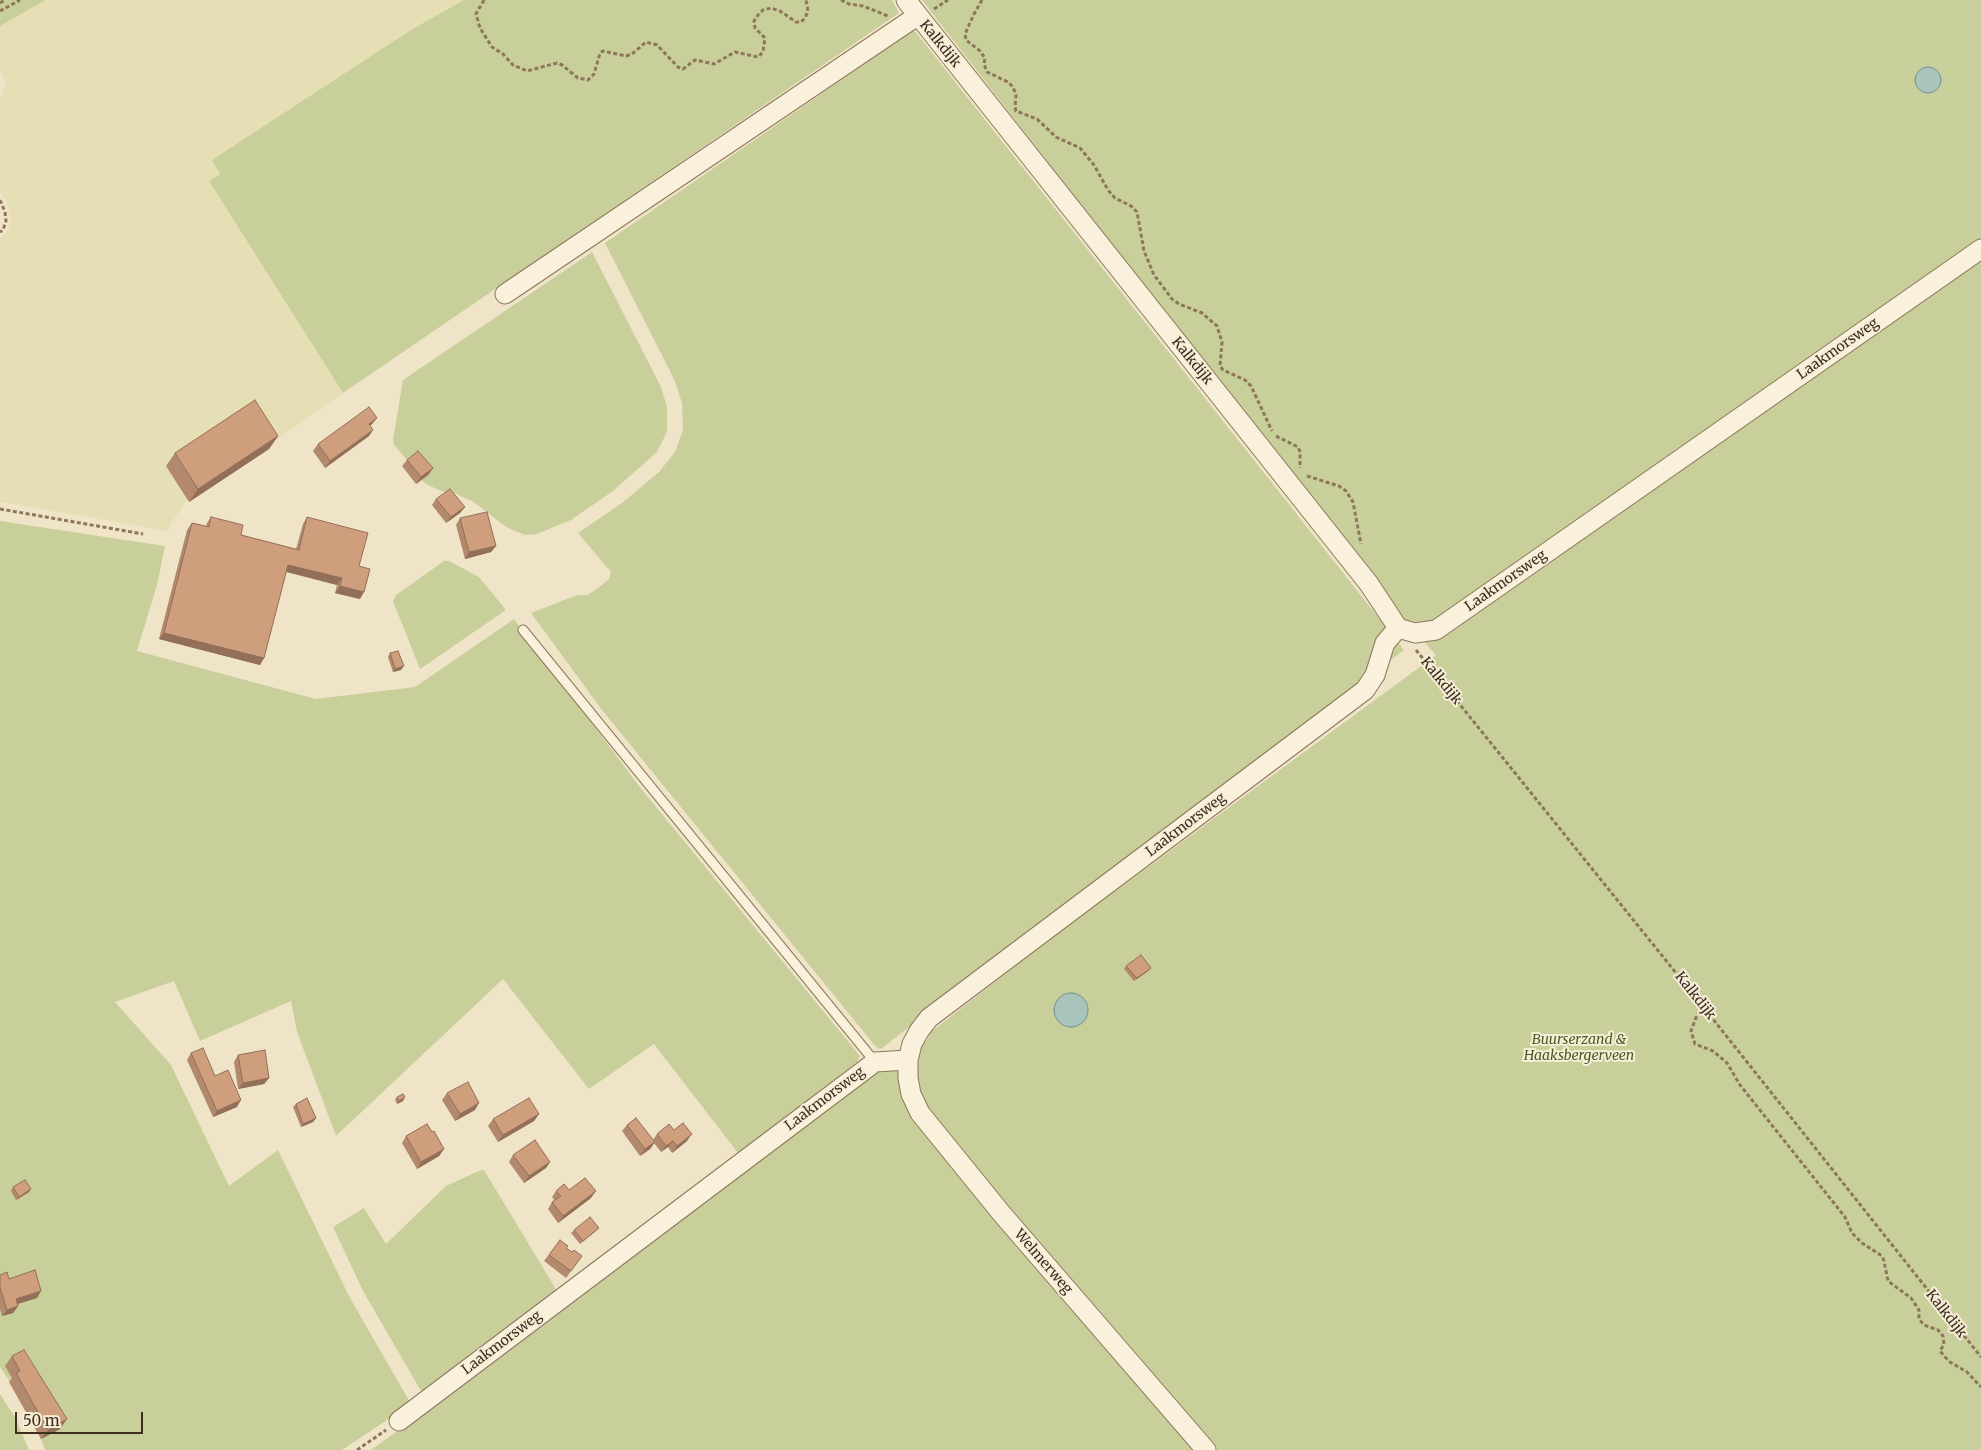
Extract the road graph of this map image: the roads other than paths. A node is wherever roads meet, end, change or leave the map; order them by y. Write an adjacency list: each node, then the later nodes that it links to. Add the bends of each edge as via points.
1 (906, 0): 2 (street, Kalkdijk)
2 (912, 19): 4 (street); 5 (street, Kalkdijk, via 1369,584)
3 (1981, 249): 5 (street, Laakmorsweg, via 1436,630 1415,633)
4 (504, 294)
5 (1398, 628): 7 (street, Laakmorsweg, via 1385,643 1375,675 1365,690 929,1018 912,1044)
6 (523, 630): 8 (lane)
7 (908, 1060): 8 (street, Laakmorsweg); 10 (street, Welmerweg, via 911,1094 920,1113 1002,1214)
8 (874, 1062): 9 (street, Laakmorsweg)
9 (399, 1421)
10 (1206, 1450)

